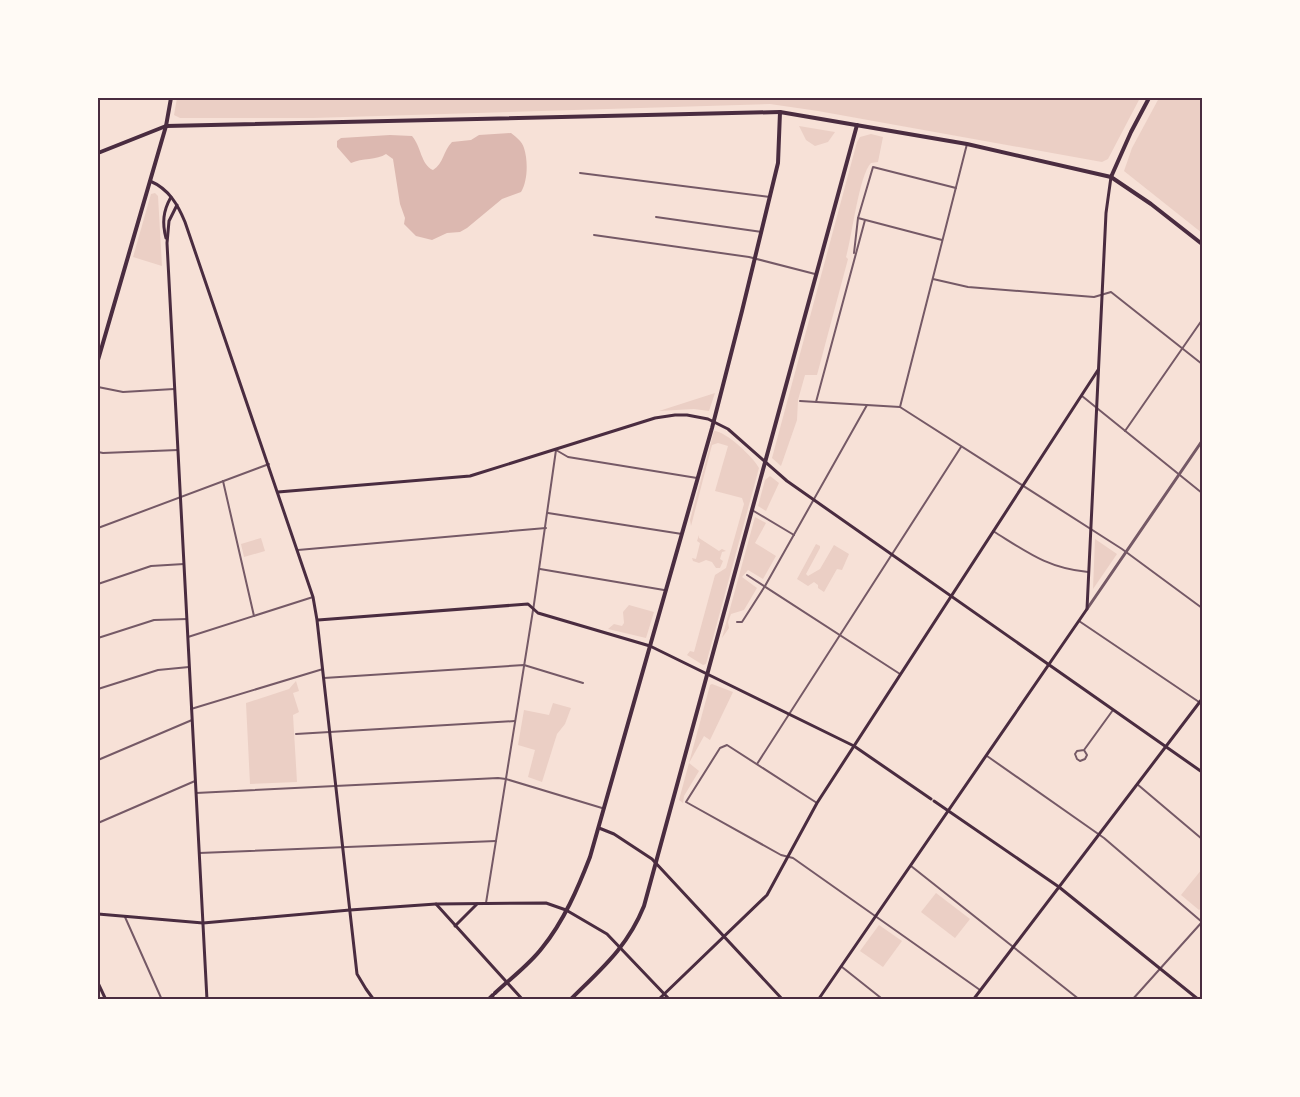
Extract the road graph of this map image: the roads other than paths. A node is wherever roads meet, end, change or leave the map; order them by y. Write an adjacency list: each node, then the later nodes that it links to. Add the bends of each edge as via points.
1 (171, 98): 5 (main road)
2 (1149, 98): 9 (main road)
3 (780, 112): 4 (main road); 5 (main road); 13 (main road, via 780,152)
4 (856, 125): 6 (main road); 25 (main road)
5 (166, 126): 7 (main road); 10 (main road)
6 (967, 144): 9 (main road); 11 (street)
7 (98, 153)
8 (580, 173): 13 (street)
9 (1111, 177): 22 (main road); 27 (main road)
10 (150, 181): 12 (main road); 30 (main road)
11 (956, 188): 16 (street, via 873,167); 20 (street)
12 (171, 197): 14 (main road); 21 (main road, via 163,218)
13 (771, 197): 18 (main road)
14 (177, 205): 21 (main road, via 169,220); 49 (main road)
15 (656, 217): 18 (street)
16 (858, 218): 17 (street); 24 (street)
17 (865, 220): 20 (street); 24 (street)
18 (762, 232): 23 (main road)
19 (594, 235): 23 (street)
20 (942, 240): 26 (street)
21 (167, 243): 34 (main road)
22 (1203, 244)
23 (755, 258): 25 (street); 41 (main road)
24 (853, 259): 37 (street)
25 (816, 274): 48 (main road)
26 (933, 279): 27 (street, via 968,287 1094,297); 39 (street)
27 (1102, 294): 29 (street, via 1111,292); 32 (main road)
28 (1203, 320): 29 (street)
29 (1183, 348): 31 (street); 42 (street)
30 (98, 360)
31 (1203, 364)
32 (1099, 369): 35 (main road); 40 (main road)
33 (98, 387): 34 (street, via 123,392)
34 (174, 389): 45 (main road)
35 (1082, 396): 40 (street); 53 (main road)
36 (800, 401): 37 (street)
37 (816, 402): 38 (street)
38 (867, 405): 39 (street); 57 (street)
39 (900, 407): 44 (street)
40 (1097, 409): 42 (street); 62 (main road)
41 (714, 421): 46 (main road, via 687,415 655,418); 48 (main road); 51 (main road)
42 (1125, 430): 50 (street)
43 (1203, 441): 50 (street)
44 (962, 447): 53 (street); 68 (street)
45 (178, 450): 47 (street); 56 (main road)
46 (556, 450): 51 (street, via 568,457); 54 (main road, via 470,476); 59 (street)
47 (98, 452)
48 (765, 462): 57 (main road); 58 (main road)
49 (269, 464): 52 (street); 54 (main road)
50 (1179, 474): 55 (street); 67 (street)
51 (697, 478): 64 (main road)
52 (223, 481): 56 (street); 81 (street)
53 (1023, 486): 62 (street); 63 (main road)
54 (278, 492): 66 (main road)
55 (1203, 493)
56 (180, 497): 60 (street); 69 (main road)
57 (814, 499): 65 (street); 68 (main road)
58 (752, 510): 65 (street); 95 (main road)
59 (548, 513): 61 (street); 64 (street)
60 (98, 528)
61 (546, 528): 66 (street); 70 (street)
62 (1090, 528): 67 (street); 71 (main road)
63 (993, 531): 71 (street, via 1047,563); 77 (main road)
64 (682, 534): 75 (main road)
65 (794, 535): 74 (street)
66 (298, 550): 76 (main road)
67 (1127, 552): 78 (street); 80 (street)
68 (893, 555): 77 (main road); 86 (street)
69 (184, 564): 73 (street, via 151,566); 82 (main road)
70 (540, 569): 75 (street); 79 (street)
71 (1088, 572): 80 (main road)
72 (747, 575): 74 (street)
73 (98, 584)
74 (765, 586): 85 (street, via 742,622); 86 (street)
75 (666, 591): 89 (main road)
76 (313, 597): 81 (street); 83 (main road)
77 (952, 597): 91 (main road); 94 (main road)
78 (1203, 608)
79 (534, 609): 83 (main road, via 528,604); 89 (main road); 90 (street)
80 (1087, 609): 84 (main road)
81 (254, 616): 88 (street)
82 (187, 619): 87 (street, via 154,620); 88 (main road)
83 (317, 620): 93 (main road)
84 (1079, 621): 91 (main road); 99 (street)
85 (737, 622)
86 (840, 635): 94 (street); 102 (street)
87 (98, 638)
88 (188, 638): 92 (main road)
89 (650, 646): 95 (main road); 120 (main road)
90 (524, 665): 96 (street); 97 (street); 104 (street)
91 (1050, 665): 101 (main road); 110 (main road)
92 (189, 667): 98 (street, via 158,670); 100 (main road)
93 (323, 669): 96 (main road); 100 (street)
94 (900, 674): 107 (main road)
95 (707, 675): 102 (main road); 130 (main road)
96 (324, 678): 105 (main road)
97 (583, 683)
98 (98, 689)
99 (1201, 700): 108 (main road)
100 (191, 709): 103 (main road)
101 (1113, 710): 108 (main road); 109 (street)
102 (789, 714): 107 (main road); 112 (street)
103 (192, 720): 111 (street); 115 (main road)
104 (515, 721): 105 (street); 114 (street)
105 (329, 733): 106 (street); 117 (main road)
106 (296, 734)
107 (854, 746): 119 (main road); 121 (main road)
108 (1166, 747): 113 (main road); 116 (main road)
109 (1084, 750)
110 (987, 756): 121 (main road); 124 (street)
111 (98, 759)
112 (757, 764): 119 (street); 129 (street, via 723,746 686,802)
113 (1203, 772)
114 (506, 779): 117 (street); 120 (street); 126 (street)
115 (195, 781): 118 (main road); 122 (street)
116 (1137, 784): 124 (main road); 125 (street)
117 (335, 786): 118 (street); 127 (main road)
118 (196, 792): 128 (main road)
119 (817, 803): 129 (main road)
120 (604, 809): 123 (main road)
121 (948, 811): 131 (main road); 132 (main road)
122 (98, 823)
123 (599, 828): 130 (main road); 137 (main road)
124 (1099, 834): 132 (main road); 141 (street)
125 (1203, 839)
126 (496, 841): 127 (street); 133 (street)
127 (342, 846): 128 (street); 136 (main road)
128 (199, 853): 142 (main road)
129 (788, 857): 139 (street); 144 (main road, via 767,896)
130 (656, 864): 144 (main road); 146 (main road, via 640,915)
131 (911, 866): 139 (main road); 145 (street)
132 (1059, 887): 145 (main road); 148 (main road)
133 (486, 903): 135 (main road); 137 (main road, via 533,902)
134 (436, 904): 135 (main road); 136 (main road); 143 (main road)
135 (477, 904): 143 (main road)
136 (350, 910): 142 (main road); 157 (main road, via 357,974)
137 (566, 910): 146 (main road, via 607,934); 149 (main road, via 542,948)
138 (98, 914): 140 (main road)
139 (876, 916): 147 (main road); 151 (street)
140 (125, 917): 142 (main road); 155 (street)
141 (1203, 922): 148 (street)
142 (203, 923): 156 (main road)
143 (455, 926): 149 (main road)
144 (725, 937): 152 (main road); 163 (main road)
145 (1013, 947): 151 (main road); 166 (street)
146 (622, 948): 152 (main road); 160 (main road)
147 (842, 967): 153 (street); 164 (main road)
148 (1161, 969): 167 (street); 168 (main road)
149 (507, 982): 158 (main road); 159 (main road)
150 (98, 983): 154 (main road)
151 (980, 990): 165 (main road)
152 (664, 994): 161 (main road); 162 (main road)
153 (881, 998)
154 (106, 999)
155 (162, 999)
156 (207, 999)
157 (374, 999)
158 (488, 999)
159 (523, 999)
160 (570, 999)
161 (658, 999)
162 (670, 999)
163 (783, 999)
164 (818, 999)
165 (973, 999)
166 (1080, 999)
167 (1132, 999)
168 (1199, 999)

